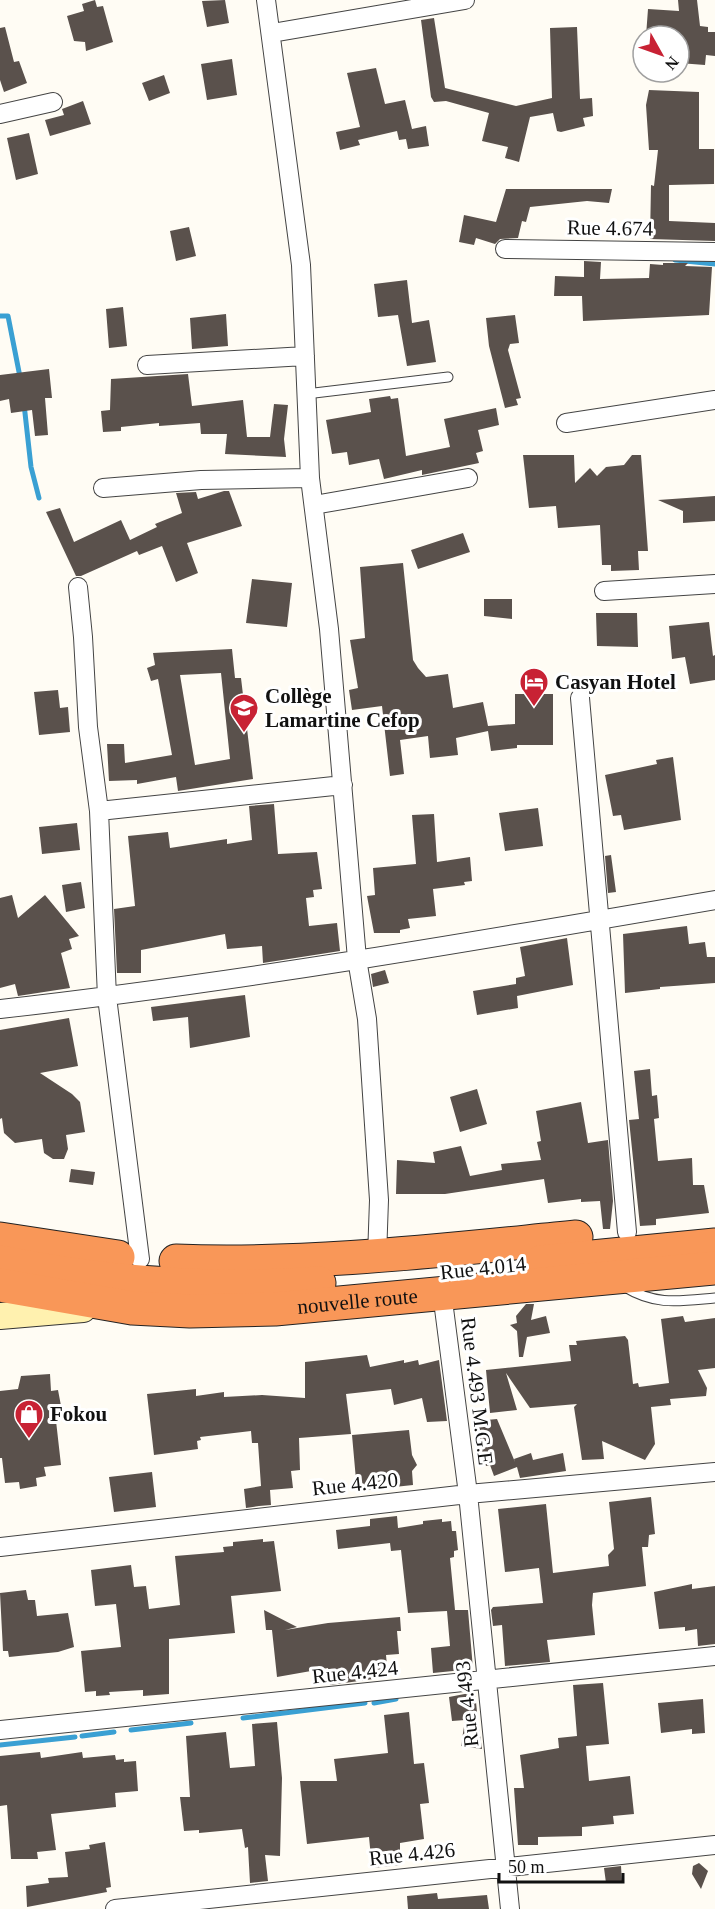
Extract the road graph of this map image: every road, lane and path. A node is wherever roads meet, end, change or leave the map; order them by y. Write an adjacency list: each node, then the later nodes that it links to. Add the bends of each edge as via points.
1 (266, 0): 3 (street)
2 (465, 0): 3 (street)
3 (272, 33): 8 (street, via 301,265)
4 (54, 102): 5 (street)
5 (0, 114)
6 (505, 249): 7 (street, Rue 4.674)
7 (715, 252)
8 (305, 356): 9 (street); 11 (street)
9 (147, 365)
10 (448, 377): 11 (lane)
11 (306, 394): 14 (street)
12 (715, 400): 13 (street)
13 (566, 423)
14 (310, 478): 16 (street, via 201,480); 17 (street)
15 (468, 478): 17 (street)
16 (103, 488)
17 (314, 505): 22 (street)
18 (715, 585): 20 (street)
19 (78, 587): 23 (street, via 88,728)
20 (604, 591)
21 (580, 698): 25 (street)
22 (343, 785): 23 (street); 26 (street)
23 (99, 811): 27 (street)
24 (715, 900): 25 (street)
25 (600, 920): 26 (street); 30 (street)
26 (357, 959): 27 (street); 33 (street, via 367,1019 379,1200)
27 (107, 997): 28 (street); 34 (street)
28 (0, 1009)
29 (715, 1224): 30 (highway, nouvelle route)
30 (627, 1232): 33 (highway, nouvelle route)
31 (0, 1239): 34 (highway, nouvelle route)
32 (715, 1245): 35 (highway, Rue 4.014, via 291,1285 168,1283 54,1272)
33 (377, 1257): 34 (highway, nouvelle route, via 218,1263)
34 (140, 1259)
35 (0, 1262)
36 (715, 1268): 37 (highway, nouvelle route)
37 (611, 1278): 39 (highway, nouvelle route); 40 (lane, via 643,1298 668,1302)
38 (0, 1285): 41 (highway, nouvelle route)
39 (442, 1293): 41 (highway, nouvelle route, via 275,1309); 44 (street, Rue 4.493 M.G.E)
40 (715, 1298)
41 (132, 1308): 42 (main road)
42 (0, 1316)
43 (715, 1472): 44 (street, Rue 4.420)
44 (468, 1494): 45 (street, Rue 4.420); 47 (street, Rue 4.493)
45 (0, 1547)
46 (715, 1656): 47 (street, Rue 4.424)
47 (487, 1681): 48 (street, Rue 4.424); 50 (street, Rue 4.493)
48 (0, 1730)
49 (715, 1845): 50 (street, Rue 4.426)
50 (506, 1867): 51 (street, Rue 4.426); 52 (street, Rue 4.493)
51 (115, 1909)
52 (510, 1909)

